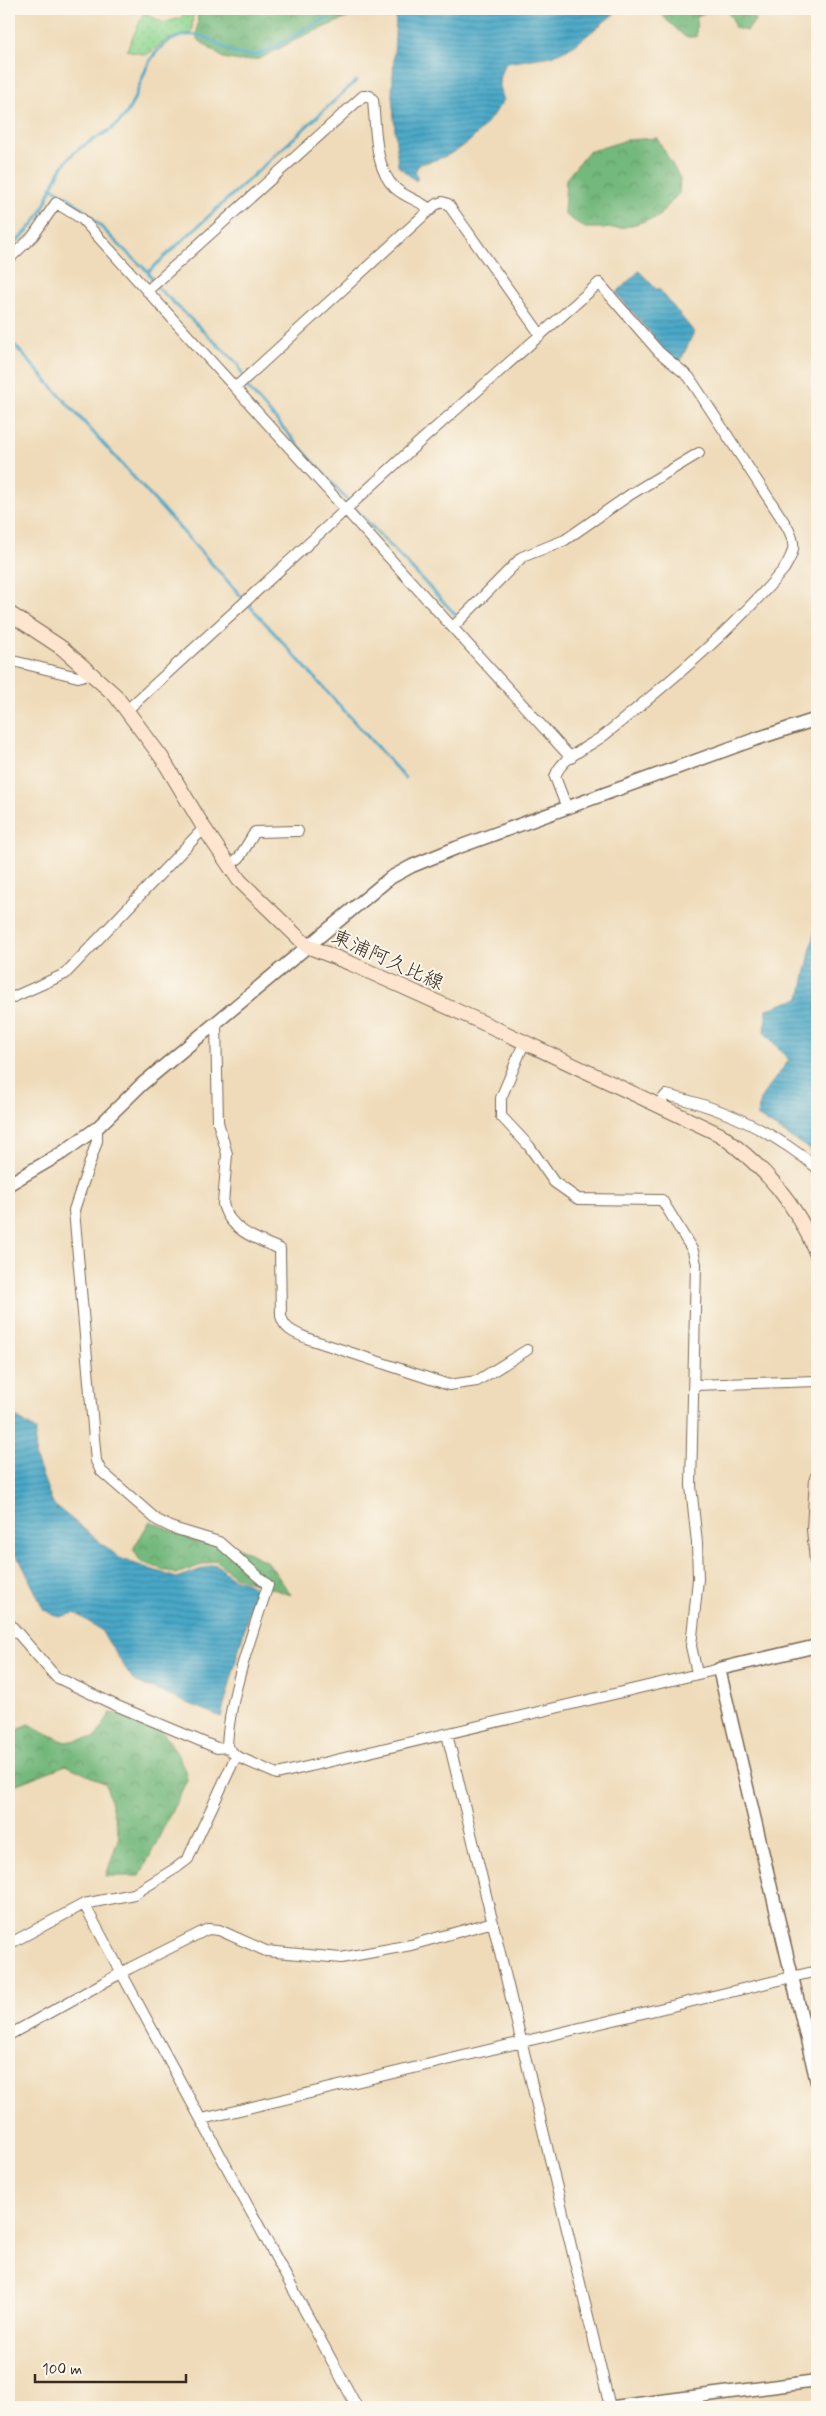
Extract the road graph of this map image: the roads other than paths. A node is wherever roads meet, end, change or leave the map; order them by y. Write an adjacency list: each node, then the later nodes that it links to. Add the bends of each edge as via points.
1 (431, 210): 3 (street, via 404,195 387,179 373,100 370,96 363,96); 4 (street, via 442,202 448,204); 5 (street)
2 (9, 259): 3 (street, via 32,236 56,204 82,218)
3 (147, 290): 5 (street)
4 (540, 334): 7 (street); 14 (street, via 599,283 659,352 689,377 777,510 793,537 794,547 784,569 714,644 604,736)
5 (235, 388): 7 (street)
6 (699, 453): 9 (street, via 555,546 522,557)
7 (345, 510): 9 (street); 12 (street)
8 (9, 612): 11 (main road, 東浦阿久比線)
9 (452, 628): 14 (street)
10 (9, 660): 11 (street, via 78,677)
11 (93, 673): 12 (main road, 東浦阿久比線)
12 (127, 710): 16 (main road, 東浦阿久比線, via 162,758)
13 (817, 719): 15 (street)
14 (571, 758): 15 (street, via 555,777)
15 (567, 808): 19 (street, via 412,866 390,878)
16 (204, 828): 18 (main road, 東浦阿久比線); 20 (street, via 65,974)
17 (298, 831): 18 (street, via 254,832 239,858)
18 (229, 865): 19 (main road, 東浦阿久比線, via 252,894)
19 (307, 946): 21 (street); 22 (main road, 東浦阿久比線)
20 (9, 999)
21 (216, 1023): 24 (street, via 140,1085); 28 (street, via 218,1117 227,1154 223,1204 225,1212 247,1234 280,1249 284,1326 309,1339 449,1385 477,1381)
22 (524, 1043): 23 (main road, 東浦阿久比線); 30 (street, via 501,1098 501,1116 506,1123 529,1146 554,1182 578,1199 662,1200 693,1251 696,1264)
23 (658, 1105): 25 (street, via 666,1095 731,1114); 27 (main road, 東浦阿久比線, via 721,1136 739,1149 782,1190 804,1225)
24 (97, 1128): 26 (street); 38 (street, via 97,1141 74,1210 96,1461 101,1471 157,1520 216,1540 268,1585 227,1729)
25 (817, 1168)
26 (9, 1184)
27 (817, 1255)
28 (527, 1350)
29 (817, 1381): 30 (street)
30 (694, 1385): 36 (street, via 691,1486 698,1579 691,1646)
31 (817, 1478): 32 (main road, via 814,1529)
32 (817, 1561)
33 (9, 1622): 38 (street, via 56,1677 217,1748)
34 (817, 1646): 35 (street)
35 (720, 1669): 36 (street); 45 (street)
36 (696, 1674): 37 (street)
37 (447, 1734): 39 (street, via 277,1774); 41 (street)
38 (227, 1747): 39 (street)
39 (236, 1756): 40 (street, via 188,1859 134,1894)
40 (84, 1904): 42 (street); 44 (street)
41 (493, 1922): 44 (street, via 411,1945 341,1958 266,1951 214,1928); 47 (street)
42 (9, 1944)
43 (817, 1971): 45 (street)
44 (122, 1972): 46 (street); 49 (street)
45 (792, 1977): 47 (street); 48 (street)
46 (9, 2035)
47 (522, 2042): 49 (street); 53 (street)
48 (817, 2082)
49 (202, 2119): 52 (street)
50 (817, 2381): 51 (street)
51 (656, 2404): 54 (street)
52 (357, 2407)
53 (610, 2407)
54 (614, 2407)

